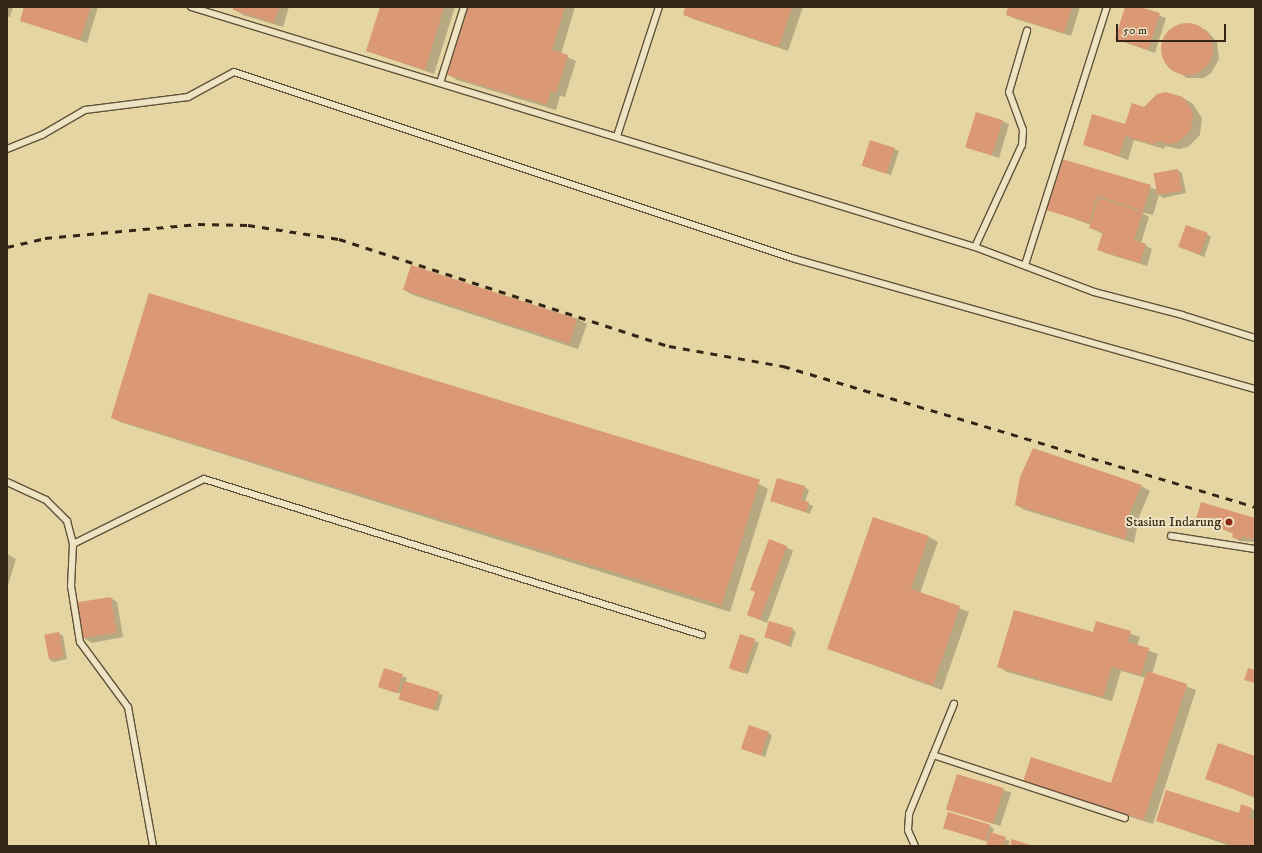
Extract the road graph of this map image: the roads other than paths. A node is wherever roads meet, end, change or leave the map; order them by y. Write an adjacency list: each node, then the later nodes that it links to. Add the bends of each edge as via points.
1 (191, 7): 5 (lane)
2 (464, 7): 7 (lane)
3 (659, 7): 8 (lane)
4 (1107, 7): 11 (lane)
5 (204, 9): 7 (lane)
6 (1027, 31): 10 (lane, via 1009,92 1023,130 1022,145)
7 (440, 83): 8 (lane)
8 (617, 136): 10 (lane)
9 (7, 150): 13 (lane, via 42,135 85,110 188,97 234,72 795,259)
10 (975, 247): 11 (lane)
11 (1025, 266): 12 (lane, via 1094,292 1182,315)
12 (1255, 338)
13 (1255, 389)
14 (7, 482): 16 (lane, via 46,500 67,521)
15 (1171, 536): 17 (lane)
16 (73, 544): 18 (lane, via 204,479); 22 (lane, via 71,586 80,642 128,707)
17 (1255, 549)
18 (702, 635)
19 (954, 704): 20 (lane)
20 (933, 755): 21 (lane); 23 (lane, via 909,814 908,830)
21 (1125, 818)
22 (153, 846)
23 (915, 846)

